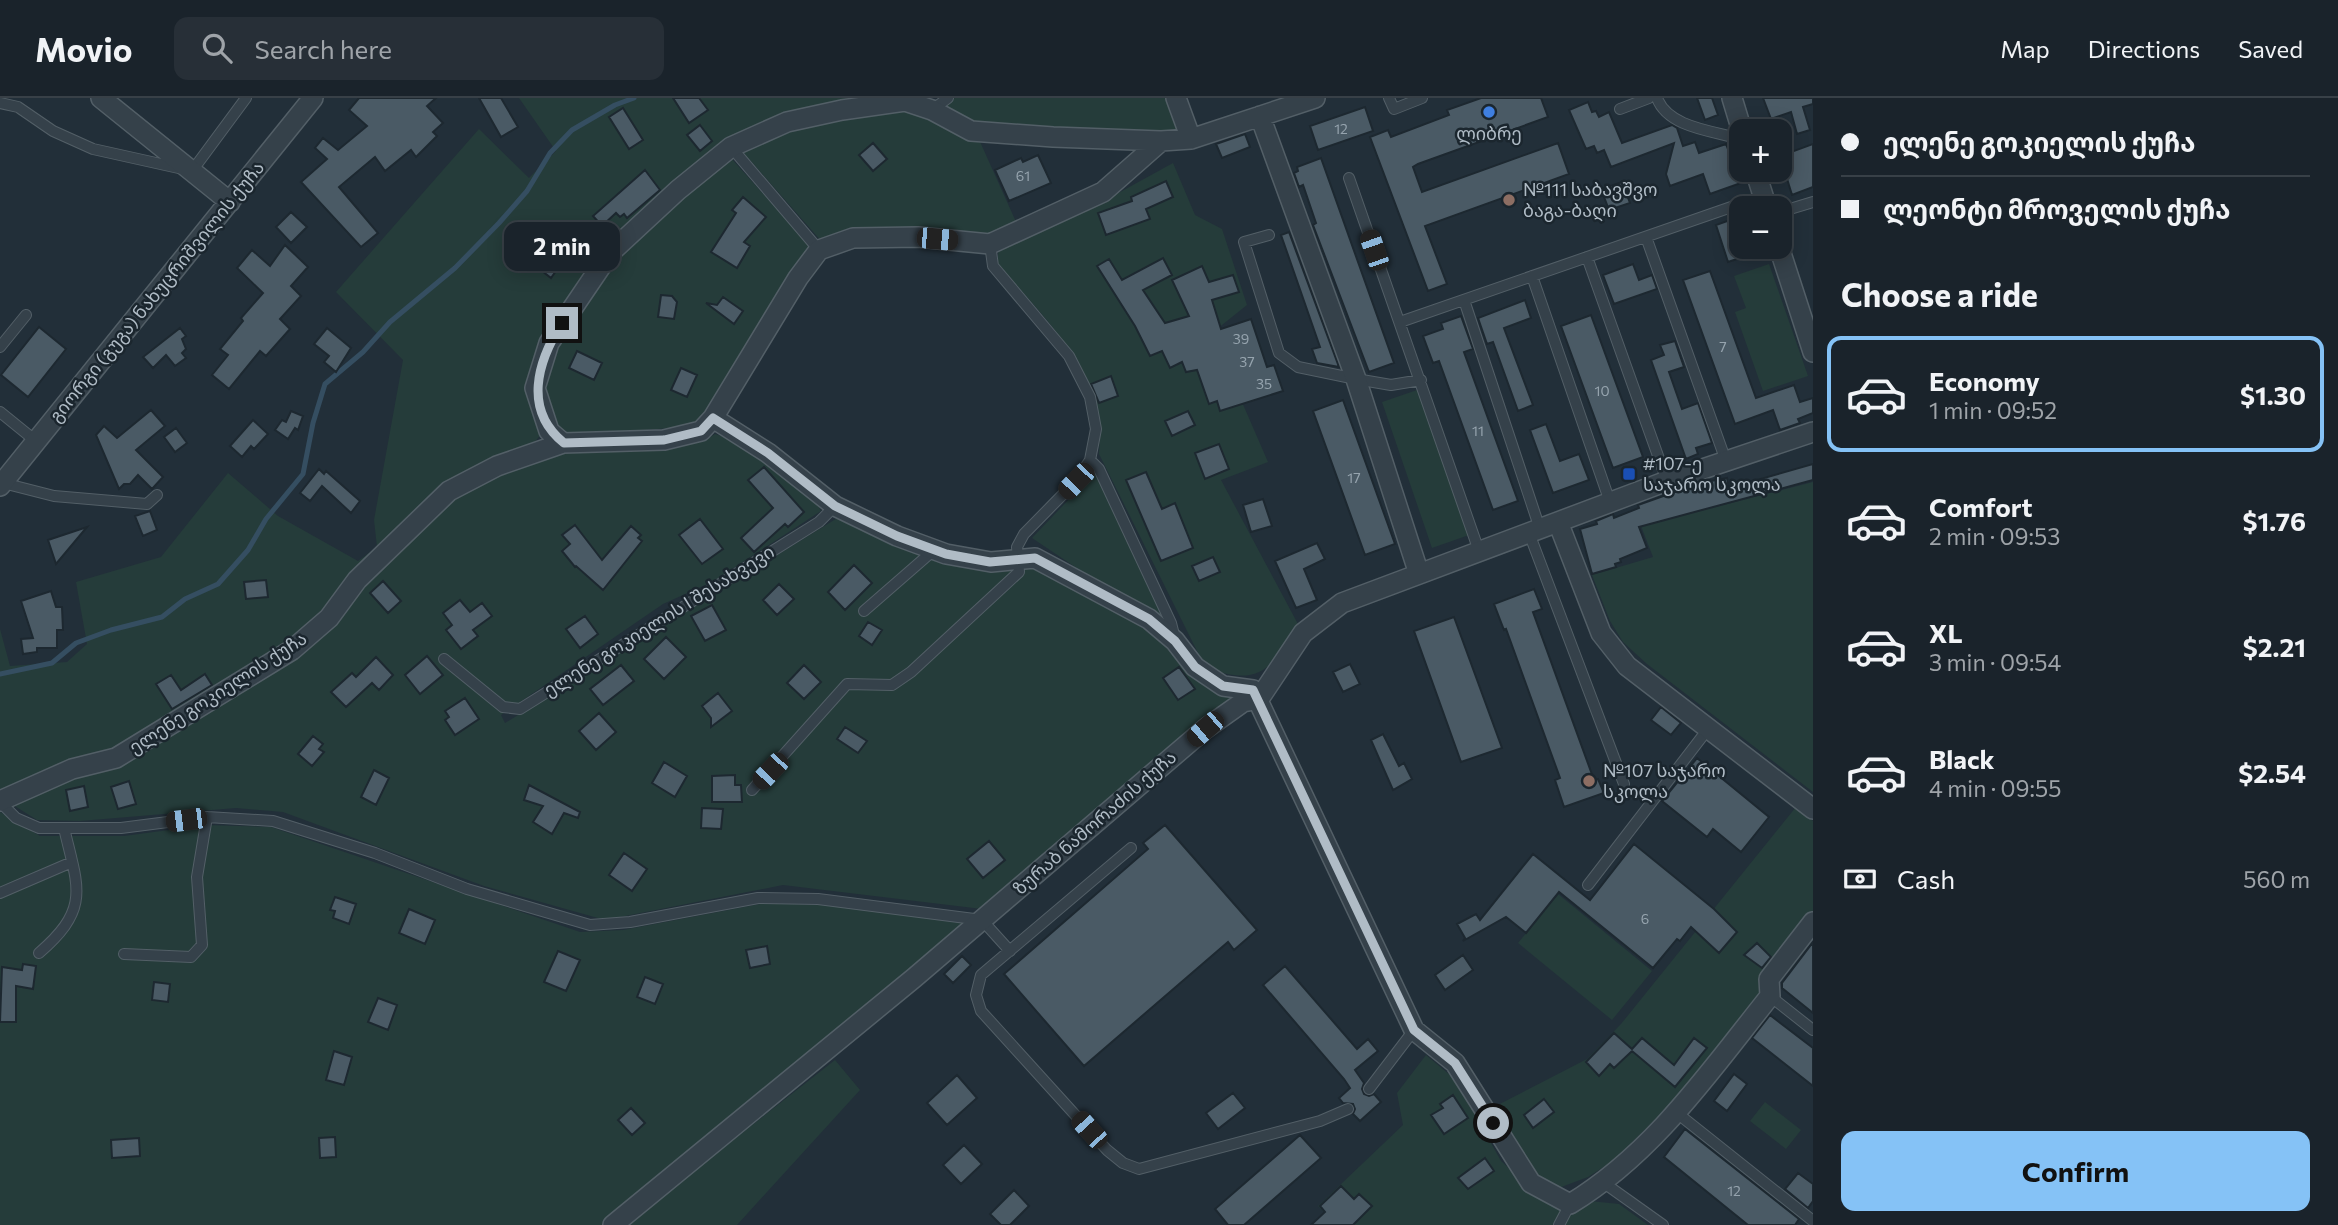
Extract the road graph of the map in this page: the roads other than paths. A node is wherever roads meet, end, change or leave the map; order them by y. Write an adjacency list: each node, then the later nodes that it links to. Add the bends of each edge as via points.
1 (10, 98): 15 (lane)
2 (101, 98): 24 (street)
3 (246, 98): 24 (lane)
4 (313, 98): 26 (street, გიორგი (გუგა) ნახუცრიშვილის ქუჩა)
5 (948, 98): 17 (lane)
6 (1176, 98): 21 (street)
7 (1315, 98): 14 (street)
8 (1389, 98): 9 (lane, via 1394,109)
9 (1422, 98)
10 (1649, 98): 16 (lane)
11 (1657, 98): 20 (lane, via 1666,114 1678,121)
12 (1732, 98): 19 (street)
13 (0, 103): 15 (lane)
14 (1279, 104): 18 (street)
15 (18, 107): 24 (lane, via 53,131 93,149)
16 (1620, 109)
17 (932, 110): 22 (street, via 971,131); 23 (street, via 905,101 842,110 787,122)
18 (1260, 116): 21 (street); 42 (street)
19 (1738, 119)
20 (1729, 136)
21 (1191, 139): 22 (street)
22 (1161, 141): 32 (street, via 1103,192)
23 (730, 147): 33 (lane); 48 (street, via 610,253 549,343 535,388 549,431)
24 (192, 170): 26 (street)
25 (1349, 178): 39 (lane)
26 (230, 201): 47 (street, გიორგი (გუგა) ნახუცრიშვილის ქუჩა)
27 (1813, 202): 28 (lane)
28 (1792, 208)
29 (1729, 213): 31 (lane)
30 (1269, 235): 42 (lane, via 1244,242 1279,353 1298,368)
31 (1646, 237): 34 (lane); 50 (lane)
32 (990, 244): 33 (street, via 918,237 853,238); 49 (lane, via 993,266 1069,356 1090,397 1096,429)
33 (819, 250): 45 (street, ელენე გოკიელის ქუჩა)
34 (1587, 257): 36 (lane); 51 (lane)
35 (1783, 259): 41 (street)
36 (1532, 276): 37 (lane); 54 (lane)
37 (1464, 300): 39 (lane); 56 (lane)
38 (26, 315): 40 (lane)
39 (1399, 322): 43 (lane)
40 (0, 347)
41 (1813, 352)
42 (1356, 379): 43 (lane, via 1391,385); 60 (street)
43 (1421, 380): 58 (lane)
44 (0, 412): 47 (lane)
45 (713, 418): 48 (street, ელენე გოკიელის ქუჩა, via 701,431 664,440); 55 (street, via 768,453)
46 (1813, 432): 50 (street)
47 (37, 442): 52 (street, გიორგი (გუგა) ნახუცრიშვილის ქუჩა)
48 (564, 443): 68 (street, ელენე გოკიელის ქუჩა, via 497,466 449,491 357,580 330,618 292,650 116,758 72,769)
49 (1090, 460): 59 (lane, via 1076,481 1024,534); 62 (lane, via 1099,469 1171,623)
50 (1726, 461): 51 (street)
51 (1667, 481): 54 (street)
52 (1, 484): 53 (lane, via 54,496 147,504)
53 (157, 495)
54 (1610, 502): 56 (street)
55 (835, 506): 57 (street); 63 (lane, ელენე გოკიელის I შესახვევი, via 819,522 520,709 503,706)
56 (1542, 528): 58 (street); 65 (street, via 1601,633 1627,666); 66 (lane)
57 (934, 550): 59 (street, via 990,562); 61 (lane)
58 (1479, 551): 60 (street)
59 (1017, 559): 62 (street, via 1035,558 1055,566 1149,619); 67 (lane, via 1019,572 911,672 892,685 847,684)
60 (1419, 574): 64 (street, via 1342,603 1304,633)
61 (864, 611)
62 (1175, 641): 64 (street, via 1195,667 1223,686 1253,690)
63 (444, 659)
64 (1259, 699): 76 (street, ზურაბ ნამორაძის ქუჩა, via 1243,702 1205,729); 82 (street)
65 (1708, 729): 69 (street); 74 (lane)
66 (1624, 784)
67 (752, 790)
68 (0, 802): 71 (lane, via 16,818 39,828)
69 (1813, 809)
70 (207, 817): 71 (lane, via 121,828); 76 (lane, via 273,821 376,853 467,889 590,925 758,898 818,899); 80 (lane, via 197,877 202,945 191,957)
71 (64, 828): 73 (lane)
72 (1131, 848): 78 (lane)
73 (72, 862): 75 (lane); 79 (lane, via 78,885 74,912 63,933)
74 (1588, 885)
75 (0, 893)
76 (982, 920): 78 (lane); 90 (street, ზურაბ ნამორაძის ქუჩა)
77 (1813, 922): 81 (street, via 1769,979)
78 (1010, 951): 85 (lane, via 981,975 976,995 981,1011 1123,1163 1139,1169 1320,1121)
79 (39, 953)
80 (124, 954)
81 (1770, 996): 83 (lane); 86 (street)
82 (1414, 1030): 84 (lane); 88 (street, via 1455,1063 1531,1183)
83 (1813, 1030)
84 (1369, 1088)
85 (1348, 1109)
86 (1677, 1113): 87 (street); 89 (lane)
87 (1604, 1183): 88 (street); 92 (lane)
88 (1570, 1204): 91 (lane)
89 (1813, 1221)
90 (613, 1225)
91 (1559, 1225)
92 (1663, 1225)

